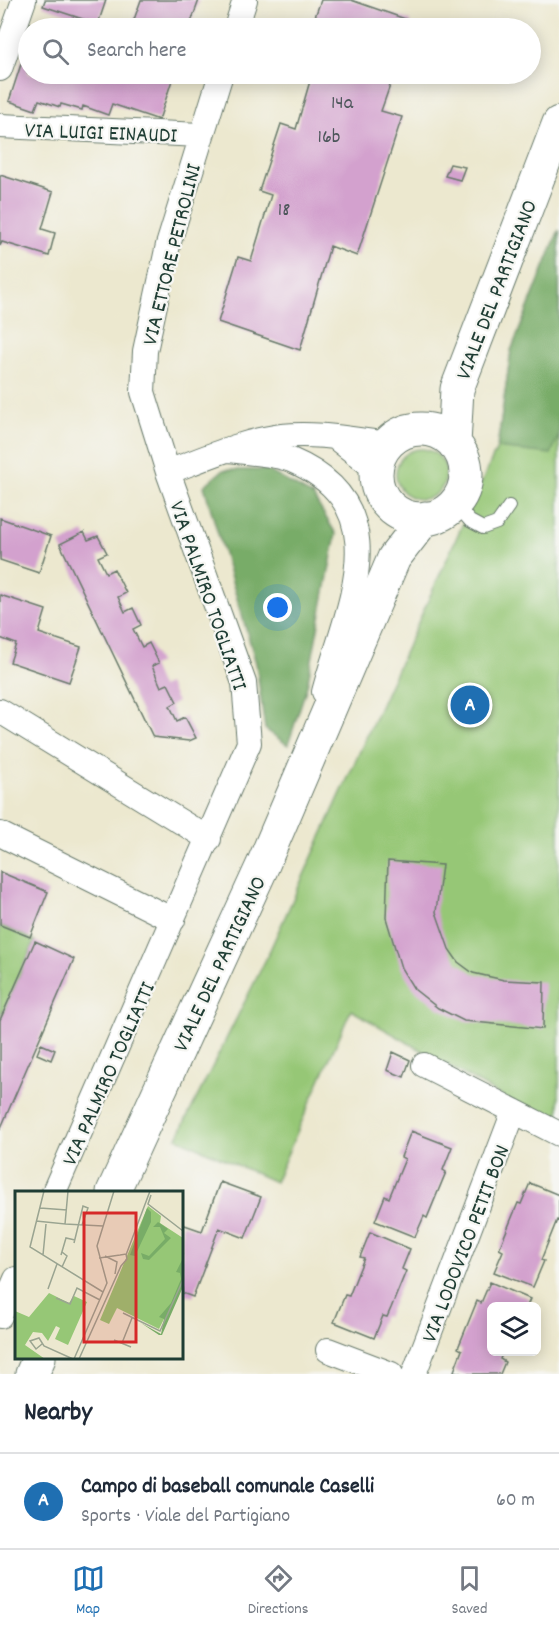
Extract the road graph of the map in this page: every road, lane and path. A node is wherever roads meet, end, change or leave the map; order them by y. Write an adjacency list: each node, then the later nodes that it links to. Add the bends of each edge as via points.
1 (24, 0): 4 (street)
2 (245, 0): 3 (street)
3 (239, 18)
4 (0, 69)
5 (218, 84): 8 (street, VIA ETTORE PETROLINI)
6 (559, 123): 9 (main road, VIALE DEL PARTIGIANO)
7 (0, 126): 8 (street, VIA LUIGI EINAUDI)
8 (201, 135): 14 (street, VIA ETTORE PETROLINI, via 168,245 145,351 143,392)
9 (457, 389): 10 (main road); 11 (main road)
10 (421, 429): 11 (main road, via 435,432); 13 (main road, via 406,432)
11 (454, 444): 15 (main road, via 465,463 466,477)
12 (228, 450): 13 (street, via 250,442 310,435 336,438); 14 (street); 19 (street, VIALE DEL PARTIGIANO, via 289,459 339,494 353,517 360,542 358,575 322,698)
13 (383, 457): 17 (main road, via 380,493)
14 (168, 472): 21 (street, VIA PALMIRO TOGLIATTI, via 244,683 249,743)
15 (455, 504): 16 (lane, via 470,521 483,528 497,523); 17 (main road, via 444,513)
16 (510, 506)
17 (410, 514): 19 (main road, VIALE DEL PARTIGIANO)
18 (0, 711): 21 (street)
19 (320, 732): 27 (main road, VIALE DEL PARTIGIANO)
20 (0, 834): 22 (street)
21 (209, 839): 22 (street, VIA PALMIRO TOGLIATTI)
22 (174, 920): 26 (street, VIA PALMIRO TOGLIATTI)
23 (424, 1065): 24 (street)
24 (514, 1111): 25 (street); 34 (street, VIA LODOVICO PETIT BON)
25 (559, 1134)
26 (54, 1191)
27 (113, 1191)
28 (15, 1281): 29 (street)
29 (0, 1316)
30 (328, 1350): 33 (street)
31 (39, 1359): 32 (main road)
32 (32, 1374)
33 (391, 1374)
34 (414, 1374)

